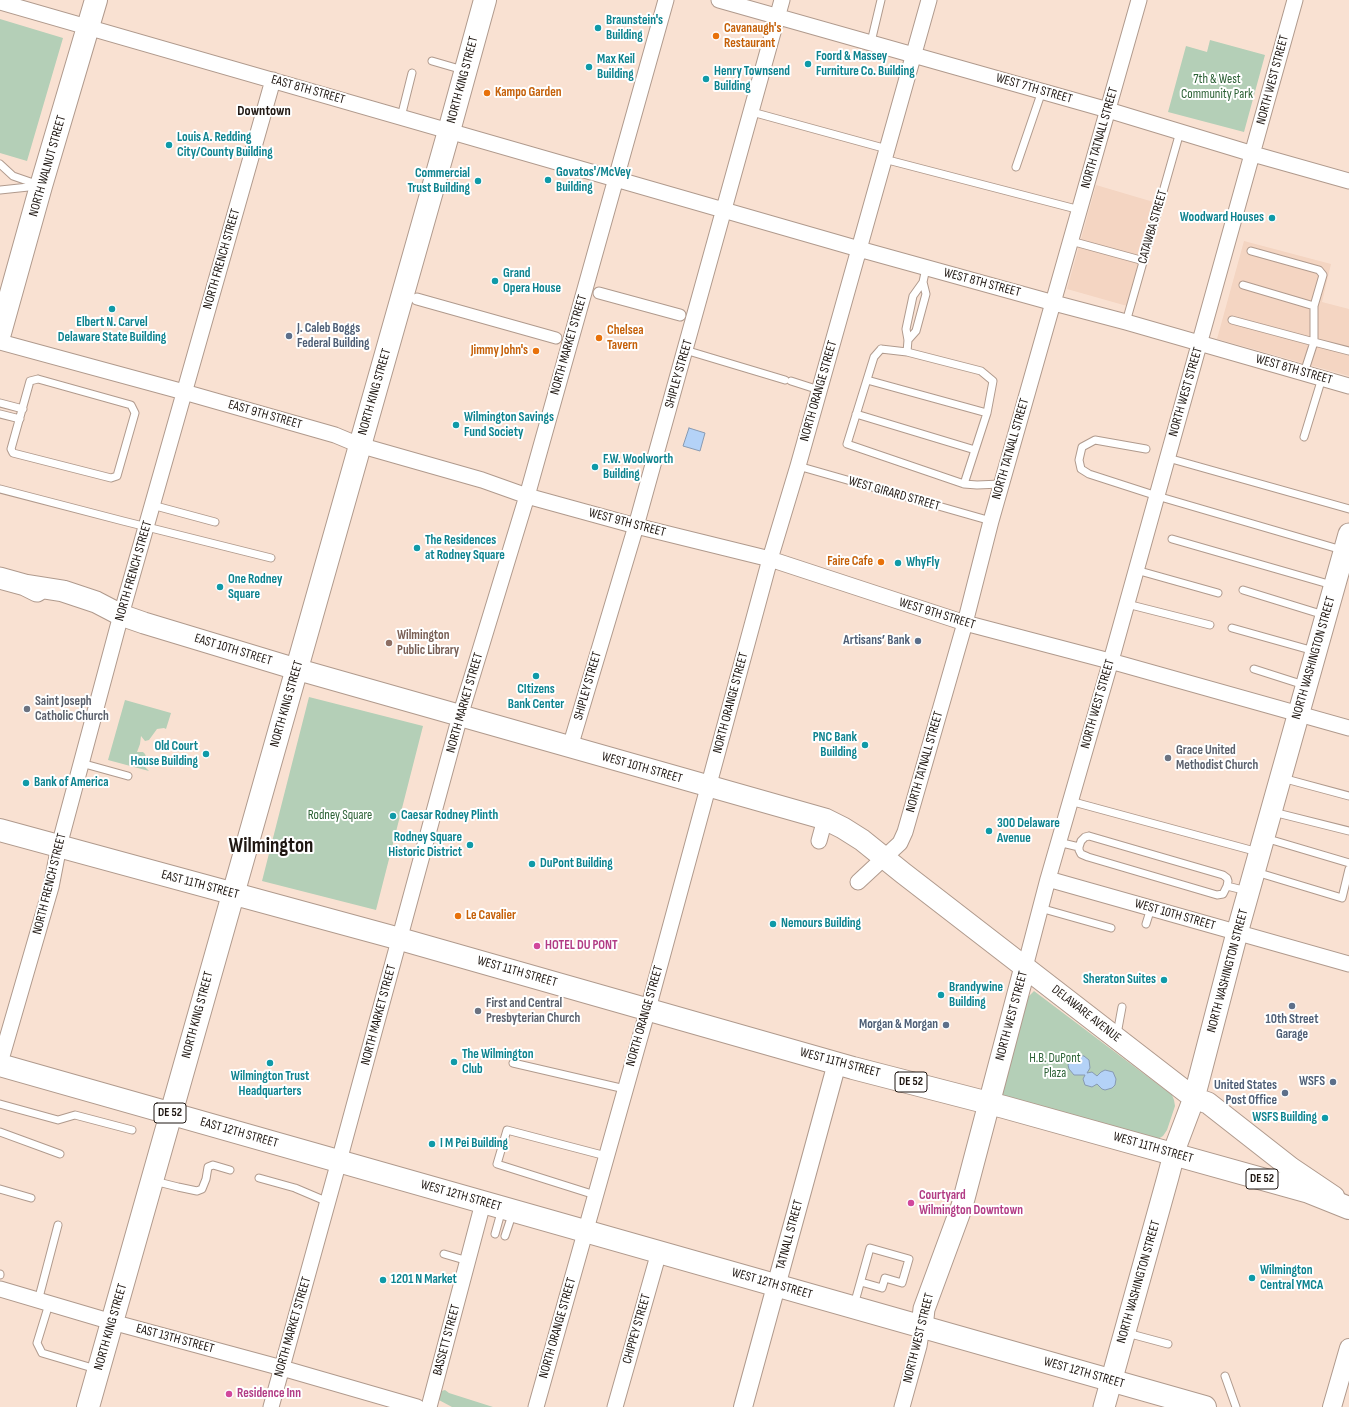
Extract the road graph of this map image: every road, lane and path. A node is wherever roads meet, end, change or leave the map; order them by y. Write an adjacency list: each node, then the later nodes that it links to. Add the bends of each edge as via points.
1 (96, 0): 13 (main road, NORTH WALNUT STREET)
2 (485, 0): 17 (main road, NORTH KING STREET)
3 (666, 0): 30 (street, NORTH MARKET STREET)
4 (719, 0): 12 (street, WEST 7TH STREET)
5 (782, 0): 12 (street, SHIPLEY STREET)
6 (881, 0): 14 (lane)
7 (929, 0): 15 (street, NORTH ORANGE STREET)
8 (1139, 0): 21 (street, NORTH TATNALL STREET)
9 (1295, 0): 27 (street, NORTH WEST STREET)
10 (0, 2): 11 (street, EAST 8TH STREET)
11 (14, 3): 13 (street, EAST 8TH STREET)
12 (778, 16): 14 (street, WEST 7TH STREET); 22 (street, SHIPLEY STREET)
13 (89, 27): 19 (street, EAST 8TH STREET); 32 (main road, NORTH WALNUT STREET)
14 (871, 42): 15 (street, WEST 7TH STREET)
15 (914, 54): 20 (street, WEST 7TH STREET); 26 (street, NORTH ORANGE STREET)
16 (432, 61): 17 (lane)
17 (465, 71): 24 (main road, NORTH KING STREET)
18 (412, 73): 23 (lane)
19 (273, 80): 23 (street, EAST 8TH STREET); 63 (street, NORTH FRENCH STREET)
20 (1042, 91): 21 (street, WEST 7TH STREET); 29 (lane)
21 (1108, 110): 25 (street, WEST 7TH STREET); 34 (street, NORTH TATNALL STREET)
22 (752, 112): 26 (lane); 35 (street, SHIPLEY STREET)
23 (401, 117): 24 (street, EAST 8TH STREET)
24 (449, 131): 30 (street, EAST 8TH STREET); 71 (main road, NORTH KING STREET)
25 (1180, 132): 27 (street, WEST 7TH STREET); 39 (lane, CATAWBA STREET)
26 (886, 154): 34 (lane); 37 (street, NORTH ORANGE STREET)
27 (1253, 154): 31 (street, WEST 7TH STREET); 54 (street, NORTH WEST STREET)
28 (0, 164): 32 (lane, via 13,176)
29 (1016, 167)
30 (616, 179): 35 (street, WEST 8TH STREET); 79 (street, NORTH MARKET STREET)
31 (1349, 181)
32 (42, 186): 33 (lane); 49 (main road, NORTH WALNUT STREET)
33 (0, 190)
34 (1080, 210): 36 (street, NORTH TATNALL STREET)
35 (725, 211): 37 (street, WEST 8TH STREET); 55 (street, SHIPLEY STREET)
36 (1071, 241): 39 (lane); 44 (street, NORTH TATNALL STREET)
37 (859, 249): 40 (street, WEST 8TH STREET); 62 (street, NORTH ORANGE STREET)
38 (1251, 251): 45 (lane, via 1319,270 1323,275)
39 (1144, 261): 48 (lane, CATAWBA STREET)
40 (925, 275): 44 (street, WEST 8TH STREET); 51 (lane, via 913,296 906,329); 51 (lane, via 926,294 916,331)
41 (1242, 286): 45 (lane)
42 (598, 293): 46 (street)
43 (417, 300): 50 (street)
44 (1054, 303): 48 (street, WEST 8TH STREET); 77 (street, NORTH TATNALL STREET)
45 (1314, 306): 53 (lane)
46 (680, 315)
47 (1232, 320): 53 (lane)
48 (1126, 322): 54 (street, WEST 8TH STREET)
49 (0, 333)
50 (556, 338)
51 (908, 340): 57 (lane)
52 (0, 342): 63 (street, EAST 9TH STREET)
53 (1314, 342): 56 (lane); 58 (lane)
54 (1200, 343): 58 (street, WEST 8TH STREET); 74 (street, NORTH WEST STREET)
55 (685, 350): 62 (lane); 85 (street, SHIPLEY STREET)
56 (1349, 351)
57 (907, 352): 60 (lane, via 881,349 874,358); 66 (lane, via 981,371 993,381)
58 (1304, 373): 59 (street, WEST 8TH STREET)
59 (1322, 378): 61 (street, WEST 8TH STREET); 70 (lane)
60 (867, 380): 66 (lane); 68 (lane)
61 (1349, 386)
62 (819, 390): 75 (street, NORTH ORANGE STREET)
63 (184, 392): 71 (street, EAST 9TH STREET, via 335,435); 81 (street, NORTH FRENCH STREET)
64 (0, 403): 65 (lane)
65 (22, 409): 69 (lane); 69 (lane, via 30,381 38,379 131,405 135,413 117,476 110,478 13,453 11,449)
66 (987, 413): 73 (lane)
67 (0, 414): 69 (lane)
68 (856, 414): 73 (lane); 76 (lane, via 847,444)
69 (20, 419)
70 (1304, 437)
71 (360, 445): 79 (street, EAST 9TH STREET, via 482,480); 104 (main road, NORTH KING STREET)
72 (1146, 449): 80 (lane, via 1095,440 1082,447 1079,460 1081,469 1089,474)
73 (975, 450): 76 (lane)
74 (1168, 458): 80 (street, NORTH WEST STREET); 82 (lane)
75 (798, 466): 83 (lane, WEST GIRARD STREET); 90 (street, NORTH ORANGE STREET)
76 (964, 484): 77 (lane)
77 (1002, 484): 83 (street, NORTH TATNALL STREET)
78 (0, 489): 86 (lane)
79 (527, 496): 85 (street, WEST 9TH STREET); 108 (street, NORTH MARKET STREET)
80 (1157, 496): 88 (lane); 91 (street, NORTH WEST STREET)
81 (152, 505): 84 (lane); 86 (street, NORTH FRENCH STREET)
82 (1349, 509)
83 (991, 521): 99 (street, NORTH TATNALL STREET)
84 (214, 522)
85 (636, 526): 90 (street, WEST 9TH STREET); 110 (street, SHIPLEY STREET)
86 (146, 527): 89 (lane); 97 (street, NORTH FRENCH STREET)
87 (1172, 539): 93 (lane)
88 (1346, 549): 93 (main road, NORTH WASHINGTON STREET)
89 (271, 558)
90 (770, 559): 99 (street, WEST 9TH STREET); 114 (street, NORTH ORANGE STREET)
91 (1136, 570): 95 (lane); 96 (street, NORTH WEST STREET)
92 (0, 578): 97 (main road, EAST 10TH STREET, via 25,585 61,602 95,613)
93 (1335, 585): 98 (main road, NORTH WASHINGTON STREET)
94 (1243, 590): 98 (lane)
95 (1218, 593)
96 (1127, 604): 100 (lane); 103 (street, NORTH WEST STREET)
97 (121, 615): 104 (main road, EAST 10TH STREET); 111 (street, NORTH FRENCH STREET)
98 (1326, 615): 102 (main road, NORTH WASHINGTON STREET)
99 (965, 623): 103 (street, WEST 9TH STREET); 126 (street, NORTH TATNALL STREET, via 905,832 900,843)
100 (1210, 625)
101 (1232, 628): 102 (lane)
102 (1316, 652): 106 (main road, NORTH WASHINGTON STREET)
103 (1111, 661): 107 (street, WEST 9TH STREET); 116 (street, NORTH WEST STREET)
104 (296, 669): 108 (main road, EAST 10TH STREET); 133 (main road, NORTH KING STREET)
105 (1254, 669): 106 (lane)
106 (1306, 686): 107 (main road, NORTH WASHINGTON STREET)
107 (1298, 714): 109 (street, WEST 9TH STREET); 113 (main road, NORTH WASHINGTON STREET)
108 (460, 716): 110 (main road, WEST 10TH STREET); 139 (street, NORTH MARKET STREET)
109 (1349, 728)
110 (570, 747): 114 (main road, WEST 10TH STREET)
111 (81, 763): 112 (lane); 123 (street, NORTH FRENCH STREET)
112 (128, 776)
113 (1281, 778): 115 (lane); 117 (main road, NORTH WASHINGTON STREET)
114 (708, 786): 118 (main road, WEST 10TH STREET); 143 (street, NORTH ORANGE STREET)
115 (1349, 796)
116 (1070, 801): 122 (street, NORTH WEST STREET); 125 (lane)
117 (1271, 812): 120 (lane); 125 (main road, NORTH WASHINGTON STREET)
118 (824, 820): 121 (street); 126 (main road, DELAWARE AVENUE, via 862,840)
119 (0, 830): 123 (main road, EAST 11TH STREET / DE 52)
120 (1349, 831)
121 (819, 841)
122 (1058, 842): 124 (lane); 129 (street, NORTH WEST STREET)
123 (59, 846): 133 (main road, EAST 11TH STREET / DE 52); 147 (street, NORTH FRENCH STREET, via 51,887)
124 (1079, 847): 131 (lane, via 1081,854 1088,857 1217,895 1223,894); 131 (lane, via 1085,837 1101,839 1223,875 1227,878)
125 (1259, 854): 127 (lane); 128 (lane, via 1342,898); 132 (main road, NORTH WASHINGTON STREET)
126 (884, 858): 130 (street, NORTH TATNALL STREET); 141 (main road, DELAWARE AVENUE)
127 (1349, 863)
128 (1349, 869)
129 (1048, 879): 134 (street, NORTH WEST STREET); 135 (street, WEST 10TH STREET)
130 (858, 882)
131 (1227, 886): 132 (lane)
132 (1249, 891): 138 (main road, NORTH WASHINGTON STREET)
133 (232, 893): 139 (main road, EAST 11TH STREET / DE 52); 152 (main road, NORTH KING STREET)
134 (1040, 908): 137 (lane); 141 (street, NORTH WEST STREET)
135 (1151, 908): 136 (lane); 138 (street, WEST 10TH STREET)
136 (1146, 924)
137 (1111, 928)
138 (1237, 933): 140 (street, WEST 10TH STREET); 149 (main road, NORTH WASHINGTON STREET)
139 (400, 939): 143 (main road, WEST 11TH STREET / DE 52); 158 (street, NORTH MARKET STREET)
140 (1349, 964)
141 (1025, 967): 144 (main road, DELAWARE AVENUE); 150 (main road, NORTH WEST STREET)
142 (1122, 1007): 144 (lane)
143 (648, 1009): 146 (main road, WEST 11TH STREET / DE 52); 148 (street, NORTH ORANGE STREET)
144 (1117, 1038): 149 (main road, DELAWARE AVENUE)
145 (513, 1063): 148 (lane)
146 (838, 1063): 150 (main road, WEST 11TH STREET / DE 52); 176 (street, TATNALL STREET)
147 (0, 1064): 152 (main road, EAST 12TH STREET / DE 52)
148 (625, 1089): 157 (street, NORTH ORANGE STREET)
149 (1194, 1098): 156 (main road, NORTH WASHINGTON STREET); 167 (main road, DELAWARE AVENUE, via 1208,1103 1291,1168)
150 (989, 1103): 156 (main road, WEST 11TH STREET / DE 52); 181 (main road, NORTH WEST STREET, via 962,1206 924,1309)
151 (0, 1104): 153 (lane, via 58,1120 75,1115)
152 (171, 1114): 158 (main road, EAST 12TH STREET / DE 52); 161 (main road, NORTH KING STREET)
153 (132, 1130)
154 (0, 1132): 155 (lane)
155 (60, 1154)
156 (1174, 1154): 167 (main road, WEST 11TH STREET / DE 52, via 1309,1192); 182 (main road, NORTH WASHINGTON STREET)
157 (606, 1156): 163 (street, NORTH ORANGE STREET); 163 (lane, via 507,1130 497,1164)
158 (339, 1161): 165 (street, NORTH MARKET STREET); 166 (main road, WEST 12TH STREET / DE 52)
159 (230, 1170): 161 (lane, via 213,1165 208,1167 202,1189 197,1191)
160 (259, 1178): 165 (lane, via 296,1188)
161 (152, 1180): 180 (main road, NORTH KING STREET)
162 (0, 1189): 164 (lane)
163 (595, 1195): 169 (street, NORTH ORANGE STREET)
164 (31, 1198)
165 (328, 1202): 185 (street, NORTH MARKET STREET)
166 (500, 1207): 169 (main road, WEST 12TH STREET / DE 52); 170 (lane); 171 (lane); 174 (street, BASSETT STREET)
167 (1349, 1208)
168 (58, 1225): 178 (lane)
169 (585, 1231): 172 (main road, WEST 12TH STREET / DE 52); 194 (street, NORTH ORANGE STREET)
170 (495, 1234)
171 (505, 1236)
172 (659, 1252): 176 (main road, WEST 12TH STREET / DE 52); 195 (street, CHIPPEY STREET)
173 (444, 1254): 174 (lane)
174 (468, 1261): 193 (street, BASSETT STREET)
175 (861, 1282): 175 (lane, via 870,1248 909,1258 902,1283 885,1278 882,1288); 179 (lane)
176 (776, 1285): 179 (main road, WEST 12TH STREET / DE 52); 196 (street, TATNALL STREET)
177 (0, 1289): 178 (street, EAST 13TH STREET)
178 (43, 1302): 180 (street, EAST 13TH STREET); 186 (lane, via 38,1343 42,1353)
179 (854, 1307): 181 (main road, WEST 12TH STREET / DE 52)
180 (112, 1322): 185 (street, EAST 13TH STREET); 186 (main road, NORTH KING STREET)
181 (922, 1327): 189 (main road, WEST 12TH STREET / DE 52); 197 (street, NORTH WEST STREET)
182 (1125, 1333): 183 (lane); 189 (main road, NORTH WASHINGTON STREET)
183 (1168, 1344)
184 (1349, 1348): 188 (street)
185 (282, 1368): 191 (street, NORTH MARKET STREET); 192 (street, EAST 13TH STREET)
186 (99, 1370): 190 (main road, NORTH KING STREET)
187 (1225, 1376): 200 (lane)
188 (1345, 1376): 201 (street)
189 (1112, 1380): 198 (main road, NORTH WASHINGTON STREET); 199 (main road, WEST 12TH STREET / DE 52)
190 (88, 1407)
191 (270, 1407)
192 (417, 1407)
193 (429, 1407)
194 (536, 1407)
195 (615, 1407)
196 (743, 1407)
197 (902, 1407)
198 (1104, 1407)
199 (1205, 1407)
200 (1236, 1407)
201 (1332, 1407)

